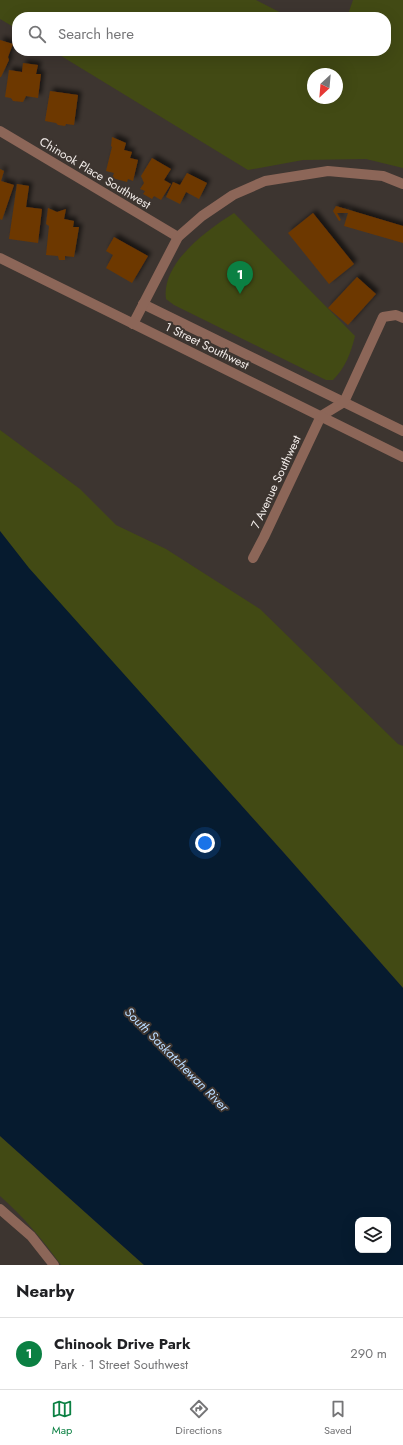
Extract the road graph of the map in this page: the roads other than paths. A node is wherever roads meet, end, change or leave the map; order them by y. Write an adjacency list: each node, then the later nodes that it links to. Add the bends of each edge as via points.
1 (0, 131): 3 (street, Chinook Place Southwest)
2 (403, 184): 3 (street, via 383,176 328,170 265,181 233,195 202,216)
3 (178, 237): 5 (street)
4 (0, 258): 7 (street, 1 Street Southwest)
5 (143, 304): 7 (street); 8 (street, 1 Street Southwest)
6 (403, 318): 8 (street, via 396,315 383,318)
7 (133, 324): 9 (street, 1 Street Southwest)
8 (344, 402): 9 (street); 10 (street, 1 Street Southwest)
9 (321, 416): 11 (street, 1 Street Southwest); 12 (street, 7 Avenue Southwest)
10 (403, 431)
11 (403, 457)
12 (253, 558)
13 (0, 1209): 14 (street, via 31,1236)
14 (54, 1265)

